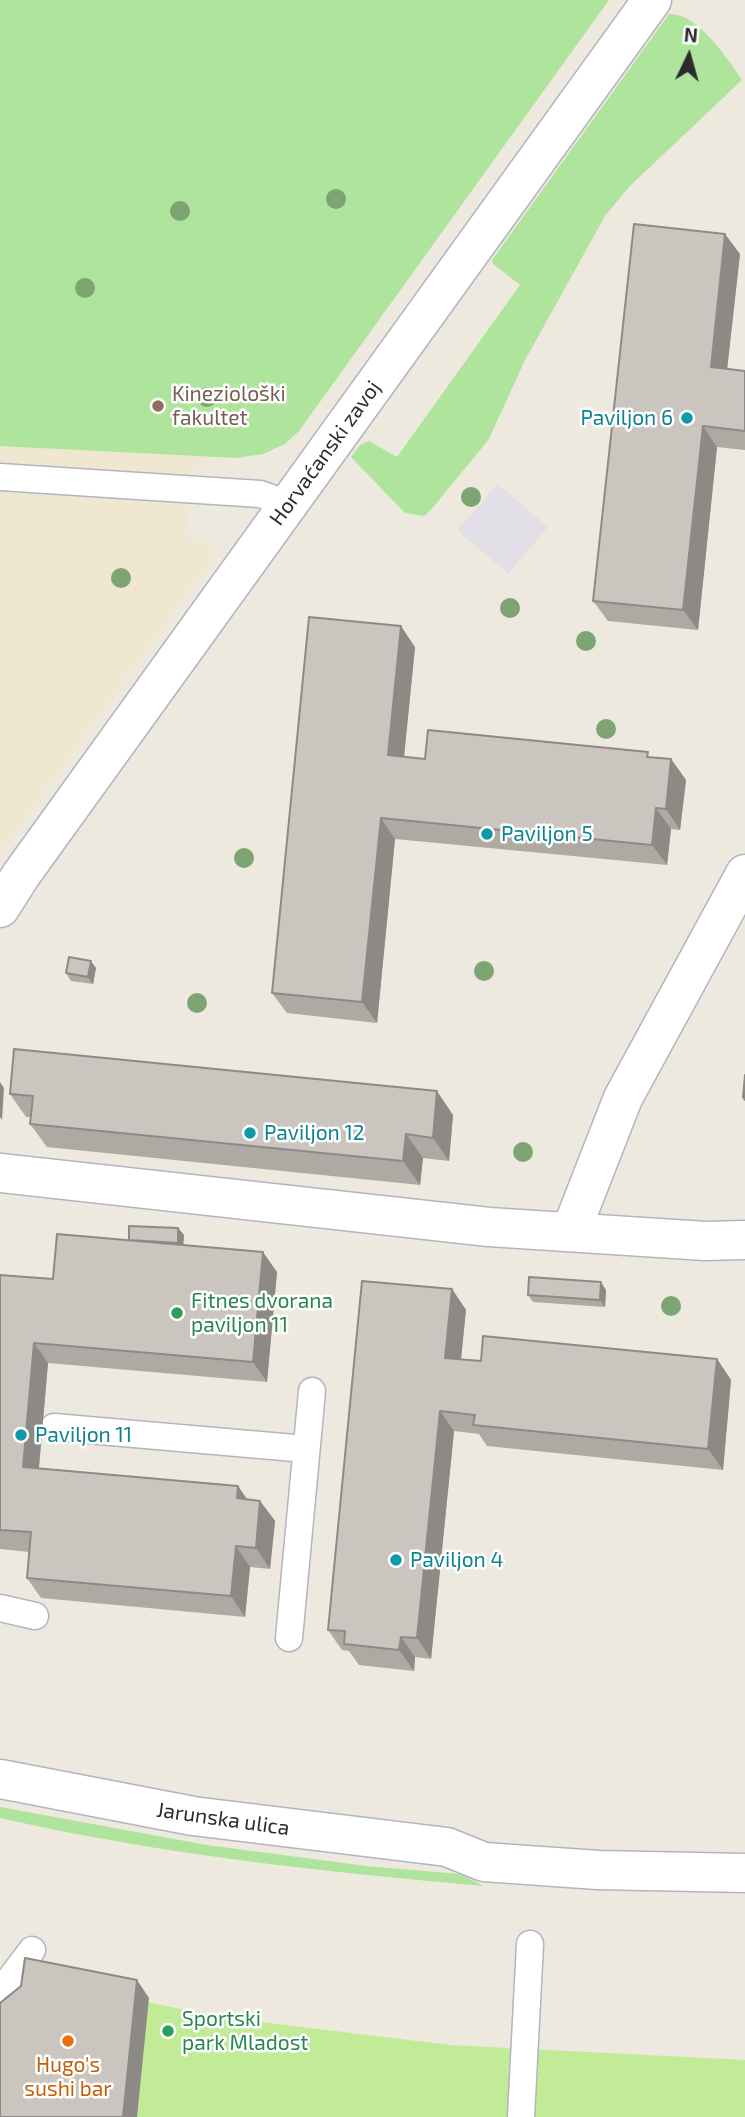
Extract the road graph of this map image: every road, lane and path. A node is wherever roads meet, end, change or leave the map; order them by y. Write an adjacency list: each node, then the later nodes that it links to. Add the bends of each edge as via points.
1 (652, 0): 3 (street, Horvaćanski zavoj)
2 (0, 477): 3 (lane, via 248,493)
3 (288, 504): 5 (street, Horvaćanski zavoj)
4 (745, 874): 7 (street, via 623,1098)
5 (0, 908)
6 (0, 1173): 7 (street, via 489,1227)
7 (571, 1231): 8 (street)
8 (745, 1240)
9 (312, 1391): 11 (lane)
10 (54, 1427): 11 (lane)
11 (306, 1449): 14 (lane)
12 (0, 1608): 13 (lane)
13 (35, 1616)
14 (289, 1638)
15 (0, 1779): 16 (street, Jarunska ulica, via 193,1816)
16 (447, 1847): 17 (street, Jarunska ulica, via 481,1839); 18 (street, Jarunska ulica, via 484,1862)
17 (745, 1850)
18 (745, 1873)
19 (530, 1944): 22 (lane)
20 (32, 1951): 21 (lane)
21 (0, 1992)
22 (521, 2117)

